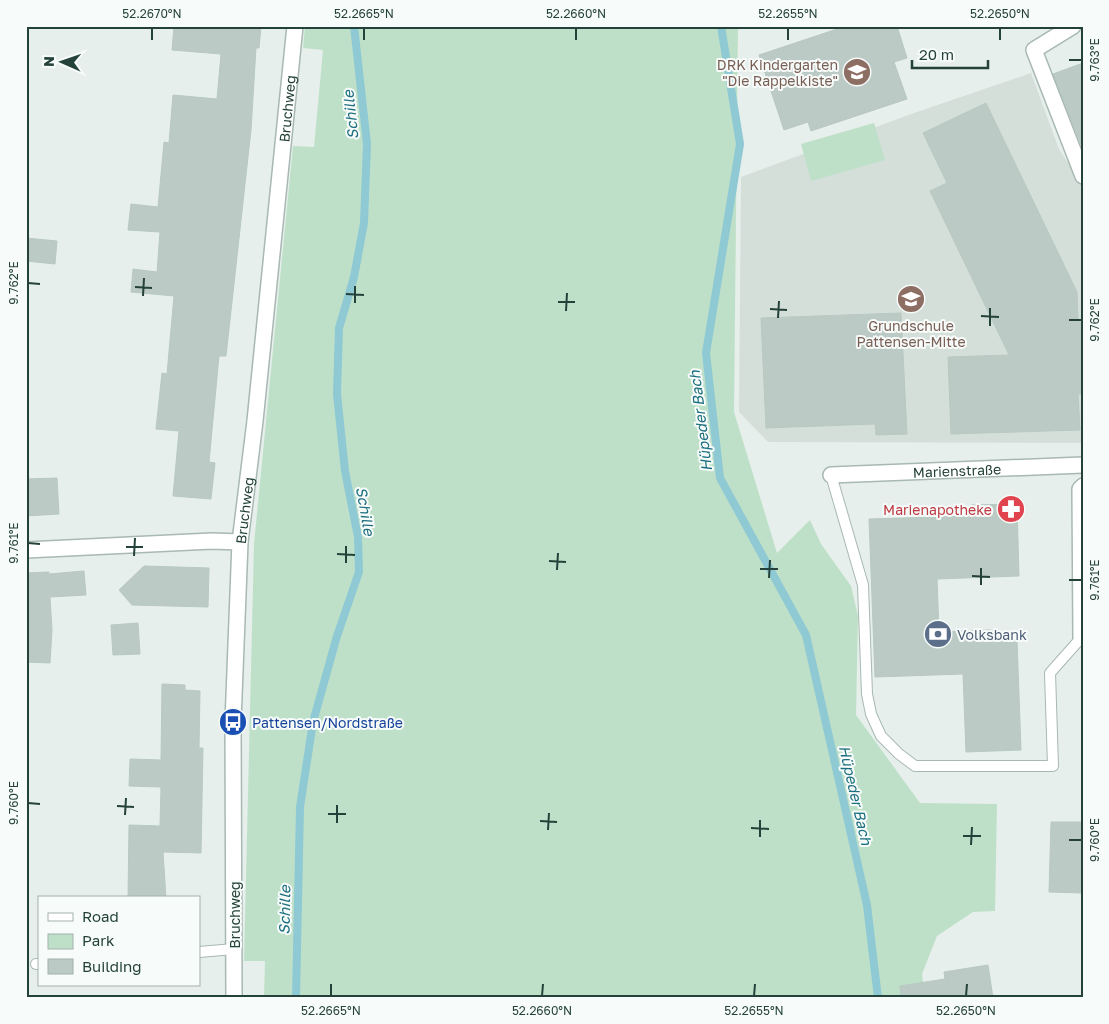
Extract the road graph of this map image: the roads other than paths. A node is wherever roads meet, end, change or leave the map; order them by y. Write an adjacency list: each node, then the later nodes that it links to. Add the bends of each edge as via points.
1 (296, 26): 7 (street, Bruchweg)
2 (1073, 26): 3 (street, via 1034,50)
3 (1083, 176)
4 (1083, 465): 5 (street, Marienstraße)
5 (830, 475): 9 (lane, via 863,585 870,714 881,736 915,766 1053,766 1050,673)
6 (1083, 486): 9 (street, via 1080,489)
7 (240, 542): 8 (street); 10 (street, Bruchweg, via 233,722)
8 (26, 550)
9 (1081, 638)
10 (234, 949): 11 (lane); 12 (street, Bruchweg)
11 (200, 952)
12 (234, 998)

